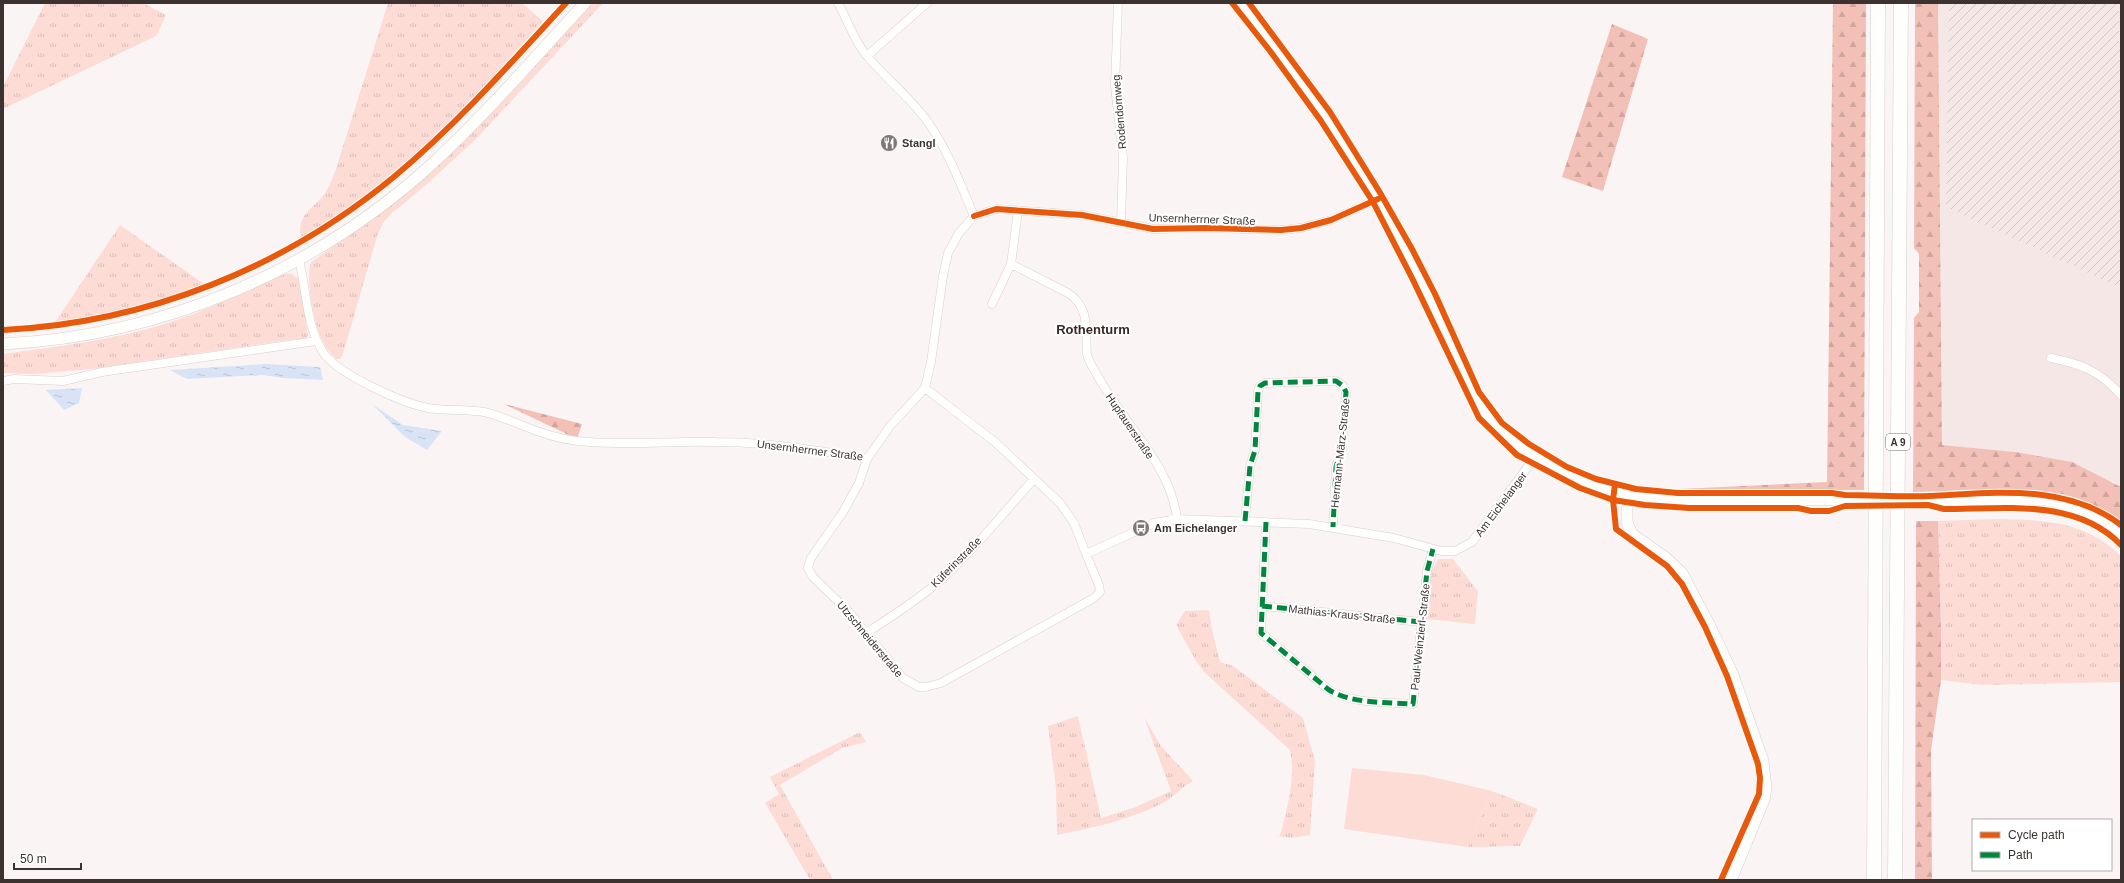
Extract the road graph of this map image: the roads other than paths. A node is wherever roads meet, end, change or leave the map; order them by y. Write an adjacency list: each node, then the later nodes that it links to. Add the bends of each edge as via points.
1 (585, 3): 13 (street, via 513,82 432,163 373,212)
2 (838, 3): 8 (street)
3 (927, 3): 8 (street)
4 (1118, 3): 12 (street, Rodendornweg, via 1115,86 1123,158)
5 (1242, 3): 9 (street, via 1337,132)
6 (1878, 3): 37 (highway, A 9)
7 (1901, 3): 38 (highway, A 9)
8 (867, 56): 11 (street, via 927,121 954,166)
9 (1378, 199): 12 (street, Unsernherrner Straße, via 1363,208 1331,220 1281,230 1153,229); 22 (street, via 1412,262 1464,376 1480,404 1504,433)
10 (1018, 211): 11 (street, Unsernherrner Straße, via 996,210); 12 (street, Unsernherrner Straße, via 1082,215); 14 (street)
11 (974, 216): 20 (street, Unsernherrner Straße, via 959,233 948,253 932,362)
12 (1121, 222)
13 (299, 260): 16 (street); 17 (street, via 248,286 162,318 66,339)
14 (1011, 264): 15 (street); 26 (street, Hupfauerstraße, via 1076,298 1082,306 1087,331 1087,355 1167,482)
15 (992, 304)
16 (316, 341): 19 (street, via 102,372 63,381); 23 (street, Unsernherrner Straße, via 326,356 341,369 412,404 445,410 482,412 539,432 577,441 760,443 795,446)
17 (3, 344)
18 (2051, 358): 21 (street, via 2090,369)
19 (3, 381)
20 (925, 388): 23 (street, Unsernherrner Straße, via 890,426); 24 (street, via 996,442)
21 (2121, 395)
22 (1535, 458): 25 (street, via 1588,484); 31 (street, Am Eichelanger, via 1472,542 1455,551)
23 (867, 459): 35 (street, Utzschneiderstraße, via 852,497 811,558 808,568 813,577 849,612)
24 (1034, 479): 32 (street, via 1068,512); 35 (street, Küferinstraße, via 944,577 911,604)
25 (1627, 495): 30 (street, bridge, via 1678,501 2043,502 2059,504 2088,514); 36 (street, via 1627,522 1632,534 1682,573 1710,624 1733,674 1763,761 1766,788 1764,800)
26 (1177, 519): 27 (street, Am Eichelanger); 32 (street, Am Eichelanger, via 1154,523)
27 (1245, 521): 28 (street, Am Eichelanger); 29 (street, Hermann-März-Straße, via 1250,466 1255,450 1260,386 1265,383 1336,381 1346,392 1342,448 1336,467)
28 (1266, 522): 29 (street, Am Eichelanger); 33 (street, Paul-Weinzierl-Straße)
29 (1333, 527): 31 (street, Am Eichelanger, via 1394,538)
30 (2121, 534)
31 (1433, 549): 34 (street, Paul-Weinzierl-Straße, via 1427,571)
32 (1086, 554): 35 (street, Utzschneiderstraße, via 1099,585 1100,592 1094,598 941,683 926,687 910,684 895,671)
33 (1262, 606): 34 (street, Mathias-Kraus-Straße); 34 (street, Paul-Weinzierl-Straße, via 1261,633 1329,690 1339,696 1351,698 1413,704)
34 (1421, 622)
35 (866, 633)
36 (1731, 880)
37 (1874, 880)
38 (1895, 880)

